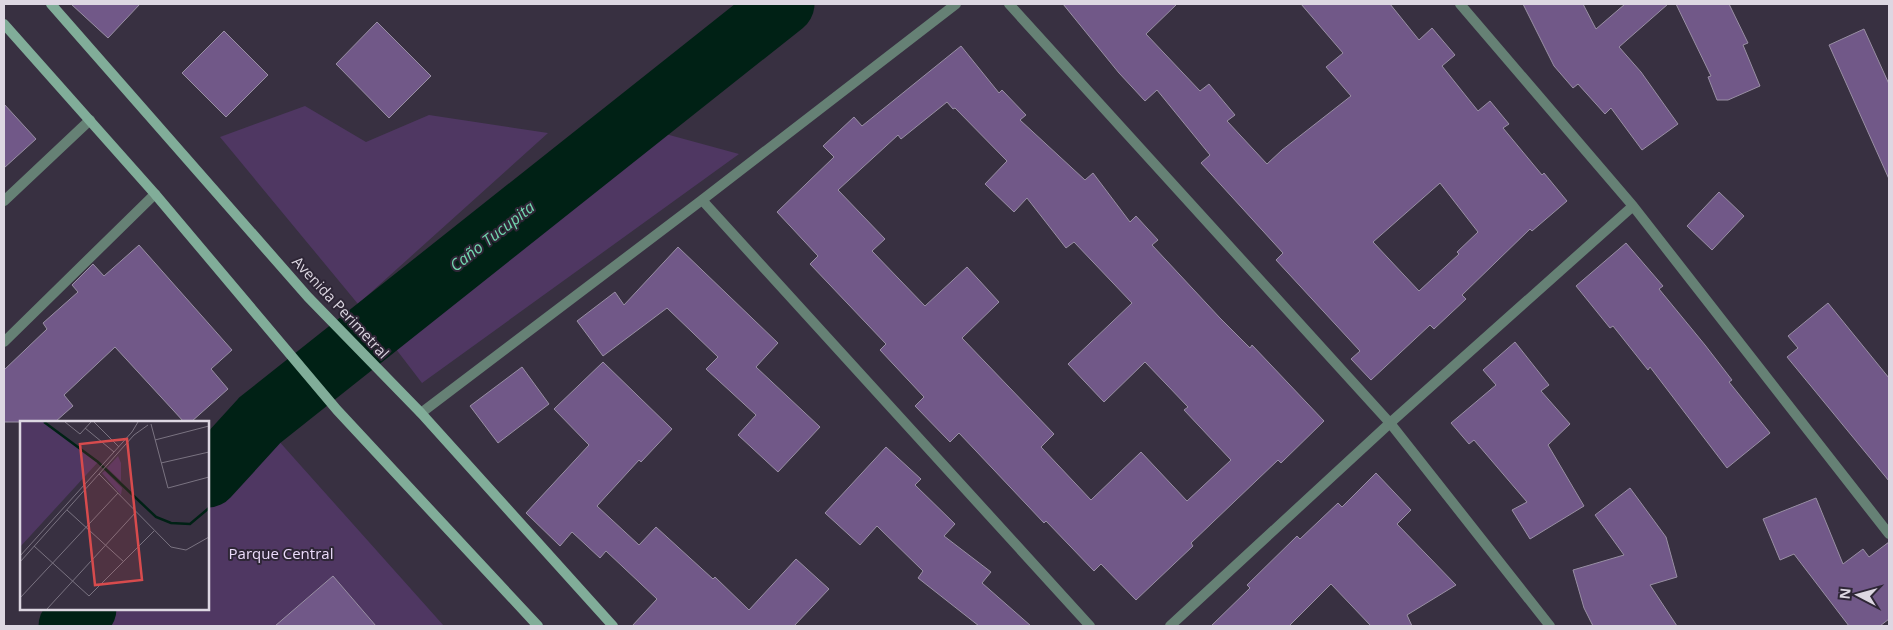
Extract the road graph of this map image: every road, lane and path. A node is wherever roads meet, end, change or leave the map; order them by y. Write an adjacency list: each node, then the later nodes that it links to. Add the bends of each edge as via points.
1 (51, 4): 12 (street, Avenida Perimetral, via 308,297)
2 (956, 4): 8 (street)
3 (1009, 4): 13 (street)
4 (1460, 4): 10 (street)
5 (4, 24): 6 (street)
6 (90, 120): 7 (street); 9 (street)
7 (155, 194): 11 (street); 15 (street, via 337,410)
8 (702, 200): 12 (street); 17 (street)
9 (4, 201)
10 (1633, 206): 13 (street); 14 (street)
11 (4, 342)
12 (421, 413): 16 (street, Avenida Perimetral)
13 (1390, 423): 18 (street); 19 (street)
14 (1889, 534)
15 (538, 626)
16 (613, 626)
17 (1090, 626)
18 (1170, 626)
19 (1550, 626)

